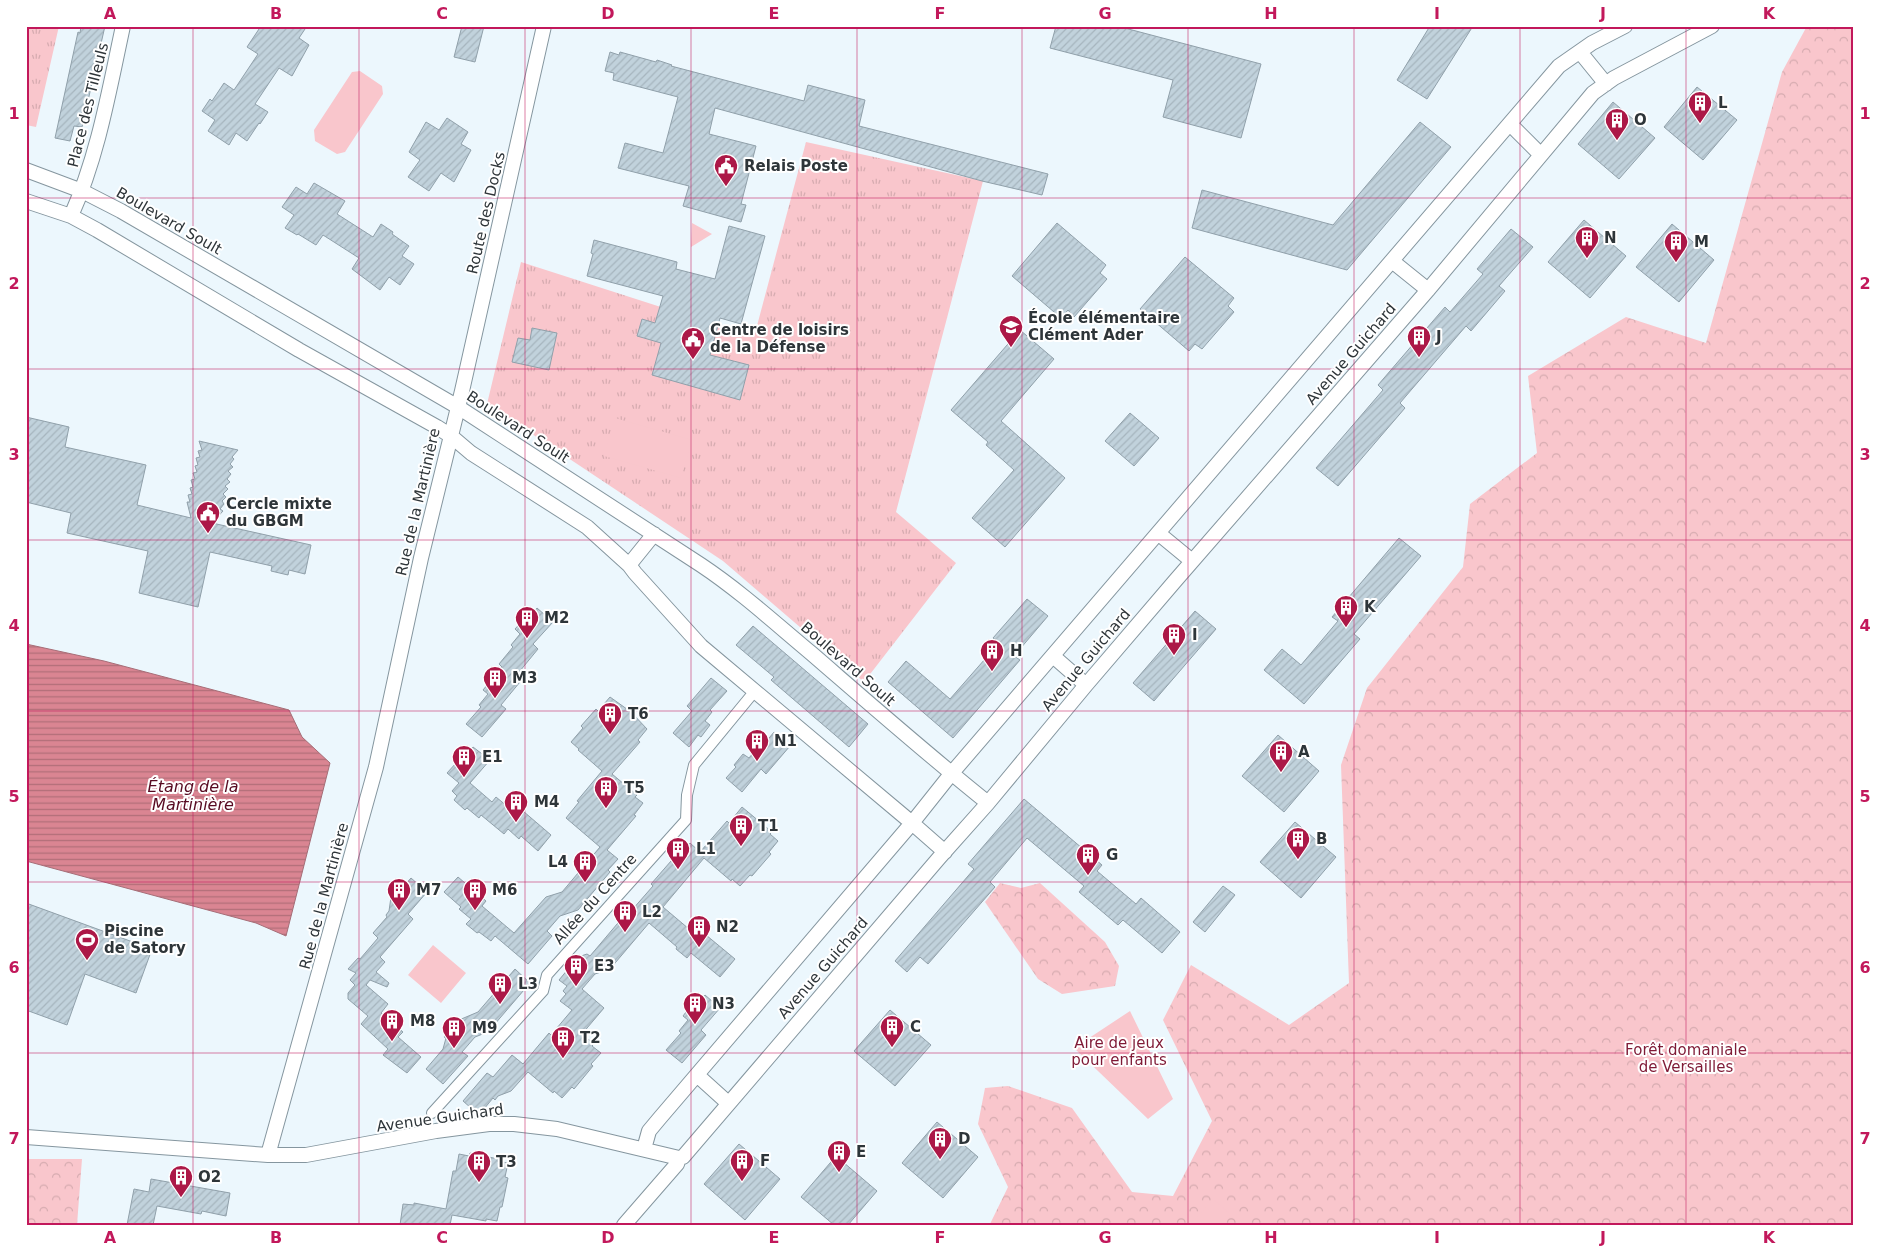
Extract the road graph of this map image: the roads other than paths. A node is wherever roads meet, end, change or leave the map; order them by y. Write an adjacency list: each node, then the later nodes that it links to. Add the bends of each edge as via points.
1 (123, 26): 10 (street, Place des Tilleuls, via 93,162)
2 (544, 26): 15 (street, Route des Docks)
3 (1624, 26): 5 (street, Avenue Guichard)
4 (1712, 26): 6 (street, Avenue Guichard)
5 (1580, 52): 6 (street); 7 (street, Avenue Guichard, via 1559,66)
6 (1606, 84): 8 (street, Avenue Guichard, via 1593,93)
7 (1510, 124): 8 (street); 13 (street, Avenue Guichard)
8 (1541, 156): 14 (street, Avenue Guichard)
9 (26, 170): 10 (street, Boulevard Soult)
10 (82, 191): 12 (street, Place des Tilleuls); 15 (street, Boulevard Soult)
11 (26, 201): 12 (street)
12 (71, 216): 16 (street)
13 (1392, 261): 14 (street); 18 (street, Avenue Guichard)
14 (1428, 290): 19 (street, Avenue Guichard)
15 (458, 407): 16 (street, Rue de la Martinière); 17 (street, Boulevard Soult)
16 (451, 436): 20 (street, via 471,453 587,527); 33 (street, Rue de la Martinière, via 376,767)
17 (654, 534): 20 (street); 24 (street, Boulevard Soult, via 717,575)
18 (1158, 534): 19 (street); 21 (street, Avenue Guichard)
19 (1192, 561): 22 (street, Avenue Guichard)
20 (629, 565): 23 (street, via 701,646)
21 (1053, 656): 22 (street); 24 (street, Avenue Guichard)
22 (1086, 685): 25 (street, Avenue Guichard)
23 (754, 692): 26 (street); 30 (street, Allée du Centre, via 694,765 687,795 686,820 547,976 542,991)
24 (951, 774): 25 (street, Boulevard Soult); 26 (street, Avenue Guichard)
25 (988, 803): 27 (street, Avenue Guichard)
26 (912, 822): 27 (street); 28 (street, Avenue Guichard)
27 (945, 852): 29 (street, Avenue Guichard)
28 (696, 1075): 29 (street); 32 (street, Avenue Guichard, via 649,1130)
29 (728, 1104): 34 (street, Avenue Guichard)
30 (432, 1113)
31 (26, 1137): 33 (street)
32 (644, 1149): 33 (street, Avenue Guichard, via 557,1129 489,1124 306,1155); 34 (street, Avenue Guichard)
33 (268, 1155)
34 (679, 1158): 35 (street)
35 (624, 1225)

